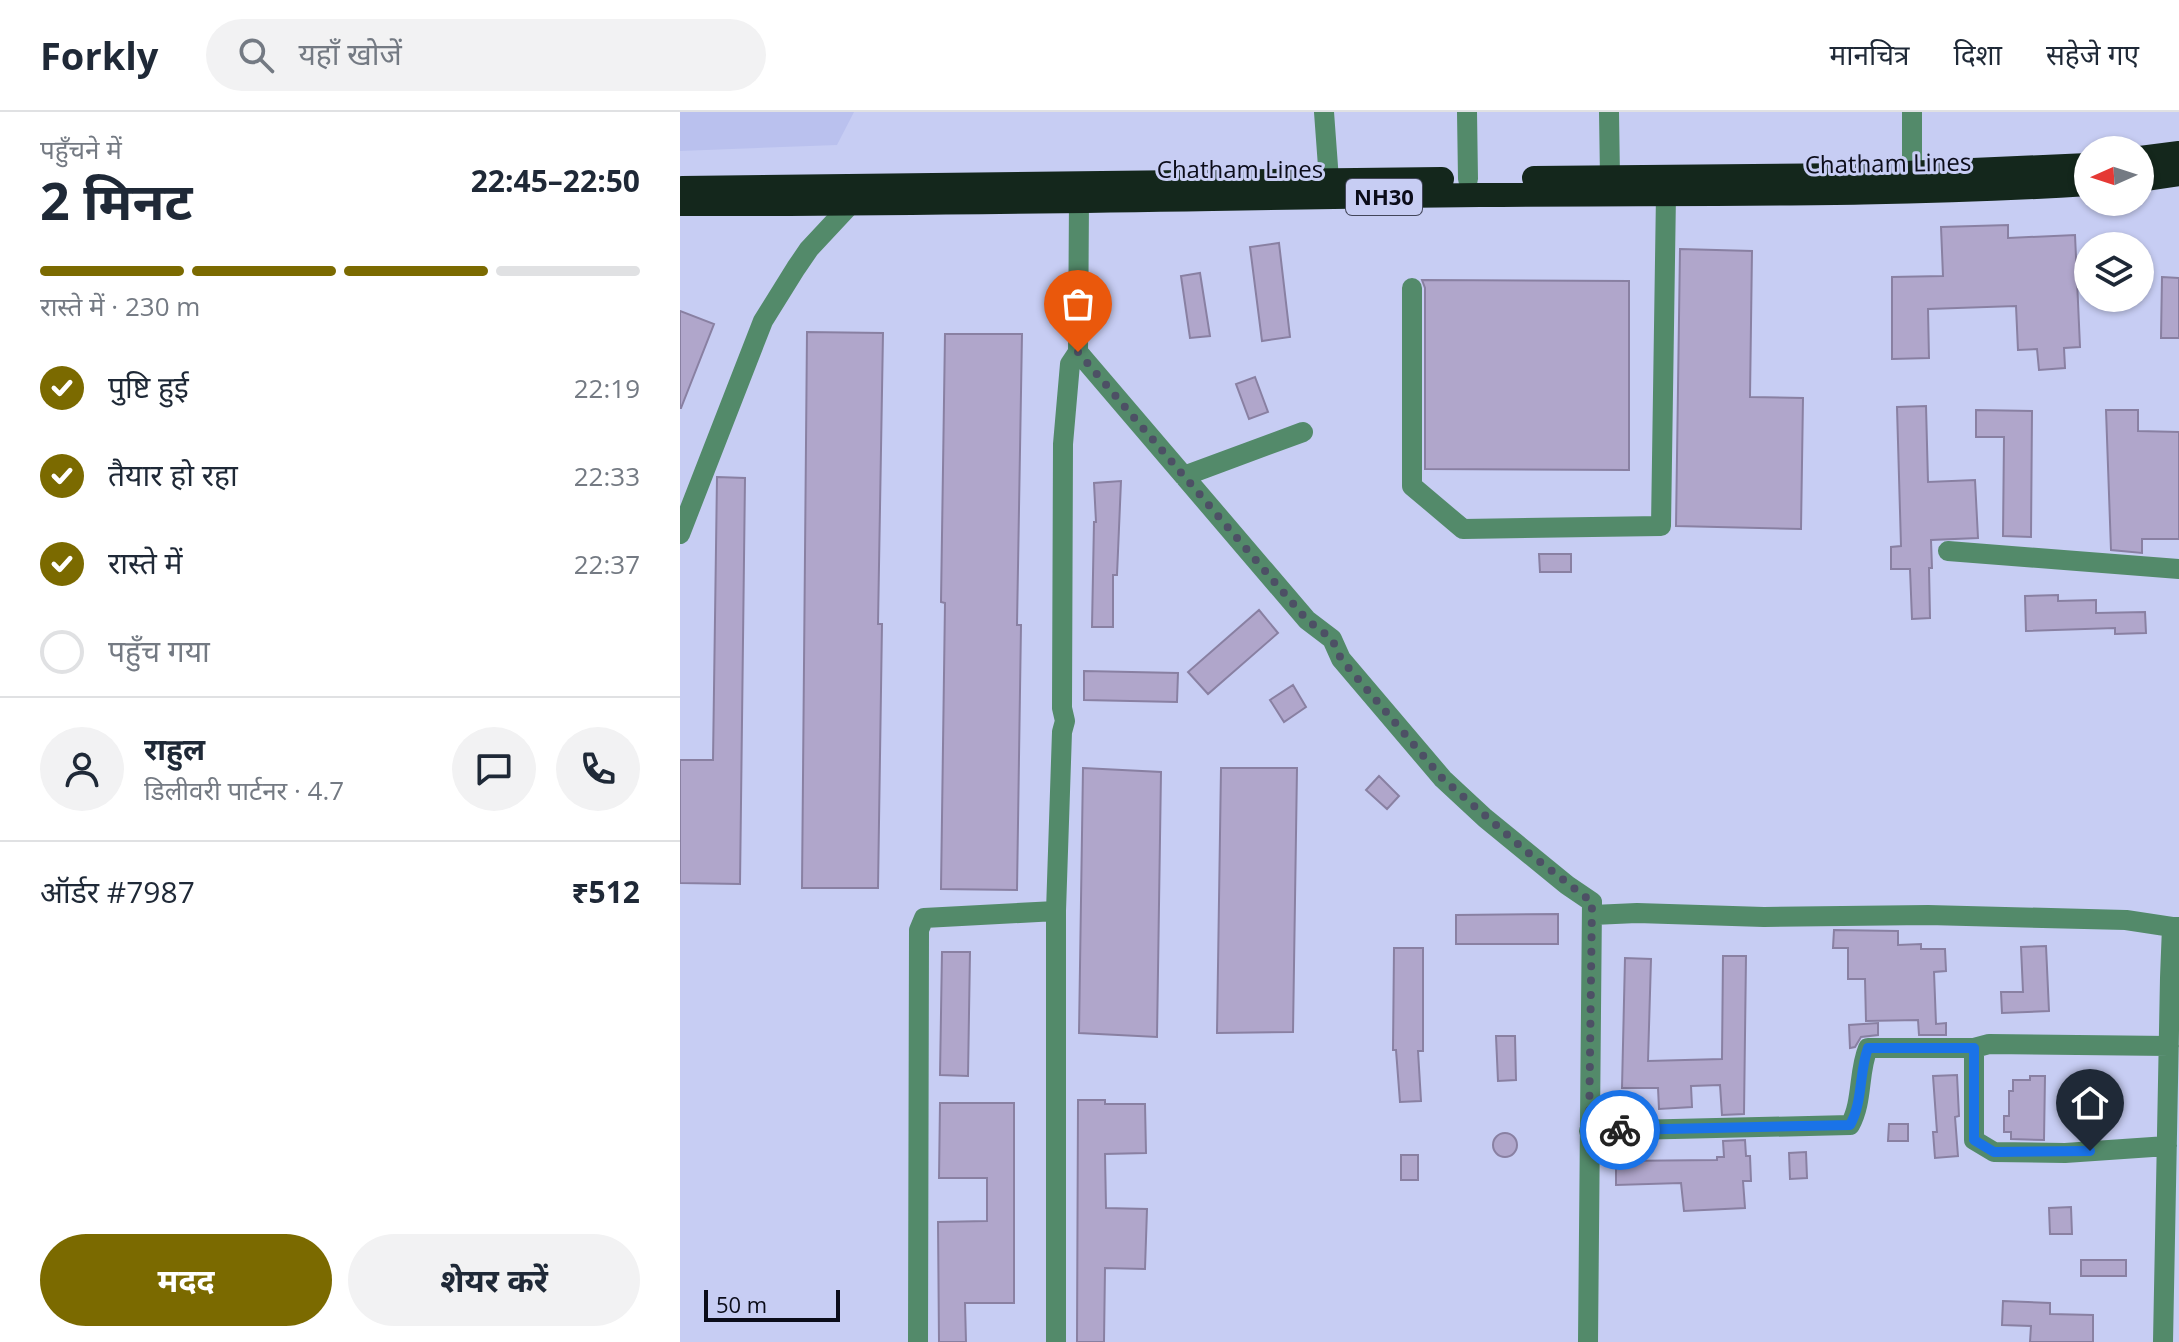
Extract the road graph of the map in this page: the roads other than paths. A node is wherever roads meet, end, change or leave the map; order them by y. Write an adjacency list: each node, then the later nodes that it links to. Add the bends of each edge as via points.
1 (1324, 112): 13 (street)
2 (1467, 112): 12 (street)
3 (1609, 112): 10 (street)
4 (1912, 112): 8 (street)
5 (2179, 153): 6 (highway)
6 (2154, 156)
7 (2074, 166): 8 (highway, Chatham Lines / NH30)
8 (1912, 174): 10 (highway, Chatham Lines / NH30)
9 (2179, 174): 11 (highway)
10 (1610, 178): 12 (highway, Chatham Lines / NH30)
11 (2154, 178)
12 (1468, 179): 13 (highway, Chatham Lines / NH30)
13 (1329, 180): 16 (highway, Chatham Lines / NH30)
14 (2074, 185): 17 (highway, Chatham Lines / NH30, via 1982,191)
15 (680, 188): 16 (highway, Chatham Lines / NH30)
16 (855, 194): 18 (highway, Chatham Lines / NH30); 19 (highway, Chatham Lines / NH30); 24 (street, via 809,249 763,321)
17 (1666, 194): 18 (highway, Chatham Lines / NH30); 20 (street, via 1661,526 1463,529 1412,486)
18 (1079, 200): 21 (street)
19 (680, 204)
20 (1412, 288)
21 (1078, 352): 23 (street); 27 (street, via 1070,364 1063,444 1065,721)
22 (1303, 432): 23 (street)
23 (1184, 476): 28 (street, via 1307,620 1332,639 1341,659 1443,779 1592,902)
24 (680, 534)
25 (1948, 551): 26 (street)
26 (2179, 569)
27 (1056, 911): 35 (street, via 924,918 919,930); 36 (street)
28 (1593, 915): 29 (street, via 1928,915 2126,920); 33 (street)
29 (2175, 927): 30 (street)
30 (2174, 1013): 31 (street)
31 (2169, 1046): 32 (street); 34 (street)
32 (1974, 1048): 33 (street, via 1868,1048 1850,1125); 34 (street, via 1974,1140 1994,1152)
33 (1589, 1131): 37 (street)
34 (2167, 1146): 38 (street)
35 (918, 1342)
36 (1056, 1342)
37 (1588, 1342)
38 (2163, 1342)

